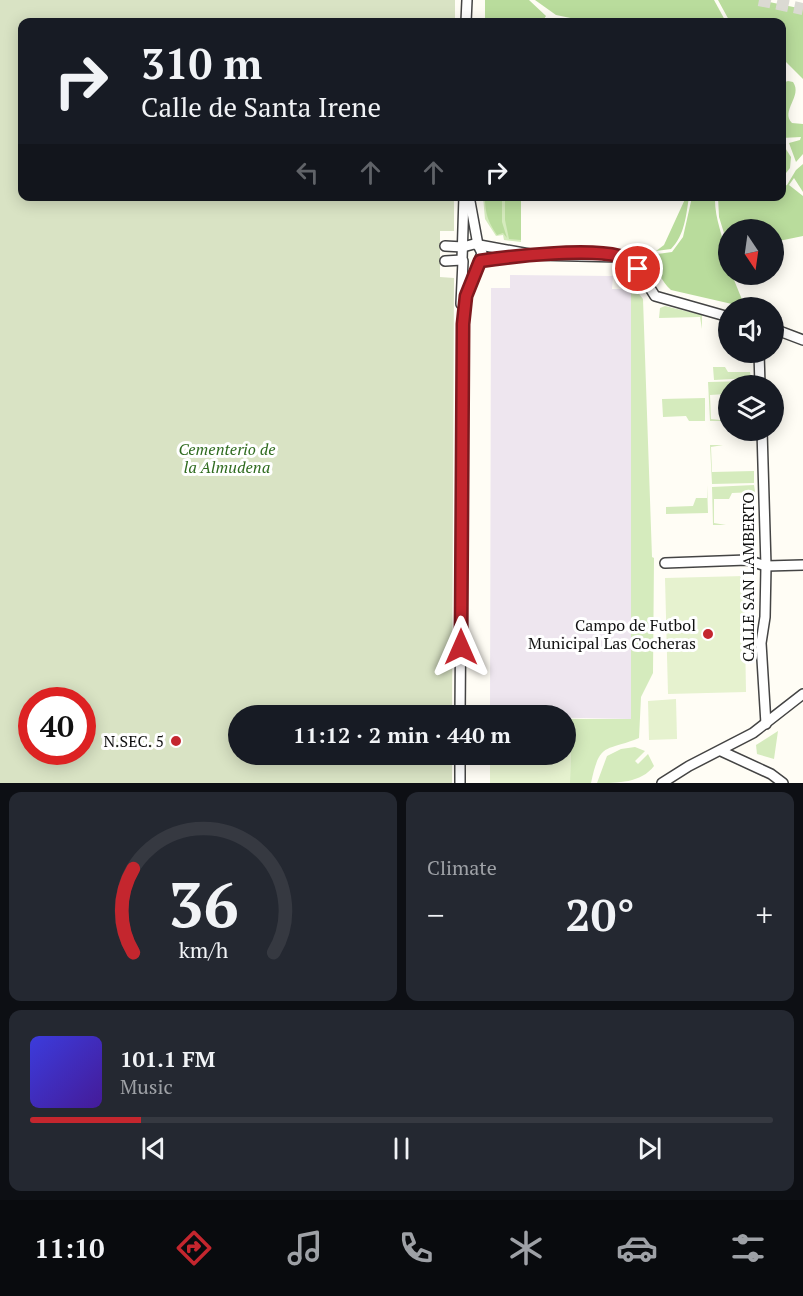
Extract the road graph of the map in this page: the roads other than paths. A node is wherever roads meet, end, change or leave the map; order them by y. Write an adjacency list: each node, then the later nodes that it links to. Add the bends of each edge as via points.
1 (467, 0): 2 (street)
2 (466, 18)
3 (464, 201): 7 (street)
4 (470, 201): 5 (street)
5 (478, 245): 7 (street, via 470,243); 8 (street); 11 (street, via 482,252)
6 (445, 246): 7 (street)
7 (463, 247): 10 (street)
8 (535, 255): 11 (street); 12 (street, via 620,256 638,269 655,296)
9 (445, 261): 10 (street)
10 (462, 261): 11 (street, via 469,265); 13 (street)
11 (478, 262): 13 (street, via 466,296)
12 (718, 314)
13 (463, 324): 21 (street)
14 (784, 332): 15 (street)
15 (803, 340)
16 (762, 441): 19 (street, CALLE SAN LAMBERTO)
17 (665, 563): 19 (street, via 747,560)
18 (803, 565): 19 (street)
19 (766, 566): 22 (street, CALLE SAN LAMBERTO, via 761,643)
20 (803, 694): 22 (street)
21 (460, 705)
22 (766, 724): 23 (street)
23 (721, 751): 26 (street); 27 (street)
24 (460, 765): 25 (street)
25 (460, 783)
26 (662, 783)
27 (783, 783)

